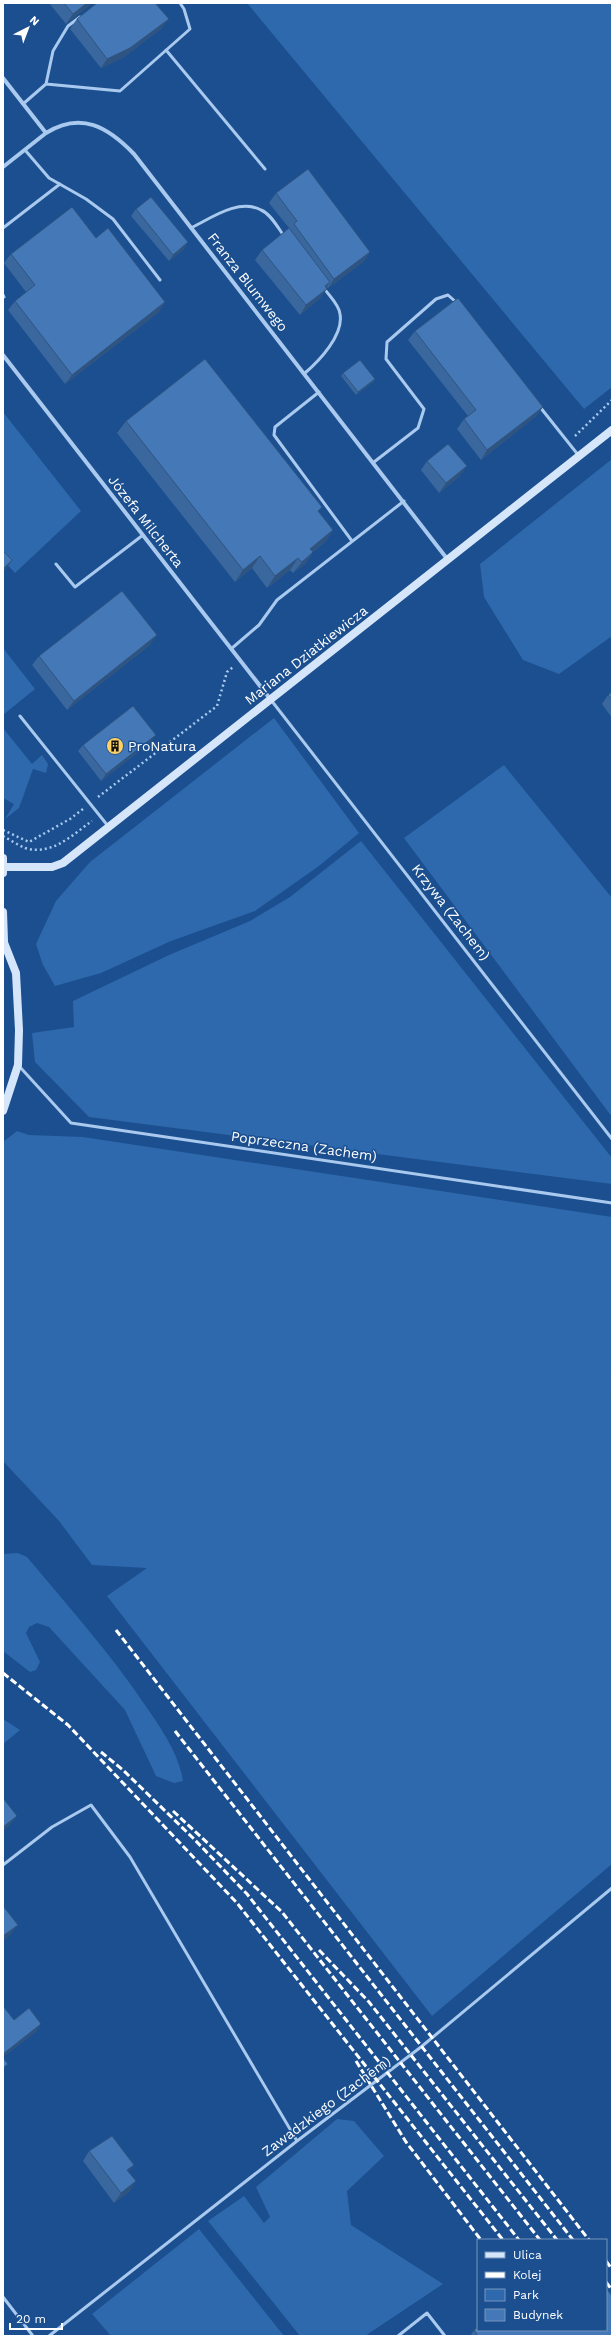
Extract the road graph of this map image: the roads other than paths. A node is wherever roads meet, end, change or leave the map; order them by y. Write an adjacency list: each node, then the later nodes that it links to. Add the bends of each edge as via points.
1 (180, 3): 3 (lane, via 190,30)
2 (86, 12): 5 (lane, via 68,26 53,51)
3 (166, 50): 5 (lane, via 120,91); 10 (lane)
4 (3, 78): 6 (street)
5 (46, 84): 6 (lane)
6 (23, 104): 7 (street)
7 (46, 133): 8 (street, Franza Blumwego); 13 (street, Franza Blumwego, via 67,123 80,122 111,133 134,154)
8 (25, 150): 9 (street, Franza Blumwego); 11 (lane, via 49,178)
9 (3, 167)
10 (265, 170)
11 (60, 184): 12 (lane); 15 (lane, via 113,219)
12 (3, 228)
13 (191, 228): 14 (lane, via 224,211 248,205 262,210); 19 (street, Franza Blumwego)
14 (286, 238)
15 (160, 280)
16 (319, 282): 19 (lane, via 341,315 325,355)
17 (460, 306): 24 (lane, via 448,295 436,299 387,342 386,359 424,409 418,428)
18 (3, 355): 26 (street, Józefa Milcherta)
19 (305, 373): 20 (street, Franza Blumwego)
20 (320, 392): 24 (street, Franza Blumwego); 27 (lane, via 275,427 274,435)
21 (539, 405): 23 (lane)
22 (612, 430): 23 (street, Mariana Dziatkiewicza)
23 (579, 456): 28 (street, Mariana Dziatkiewicza)
24 (374, 462): 25 (street, Franza Blumwego)
25 (404, 501): 27 (lane); 28 (street, Franza Blumwego)
26 (142, 534): 29 (lane, via 75,587); 30 (street, Józefa Milcherta)
27 (352, 542): 30 (lane, via 277,600 259,626)
28 (448, 560): 31 (street, Mariana Dziatkiewicza)
29 (56, 564)
30 (231, 648): 31 (street, Józefa Milcherta)
31 (271, 700): 33 (street, Mariana Dziatkiewicza); 40 (lane, Krzywa (Zachem))
32 (20, 716): 33 (lane)
33 (109, 828): 35 (street, Mariana Dziatkiewicza, via 63,863 52,867)
34 (3, 858): 35 (street)
35 (4, 870)
36 (3, 912): 37 (street)
37 (3, 940): 38 (street, via 16,973)
38 (18, 1065): 39 (street); 41 (lane, Poprzeczna (Zachem), via 70,1123)
39 (3, 1111)
40 (612, 1139)
41 (612, 1203)
42 (3, 1865): 44 (lane, via 52,1827 91,1805 130,1857)
43 (612, 1888): 44 (lane, Zawadzkiego (Zachem), via 421,2047)
44 (297, 2141): 47 (lane, Zawadzkiego (Zachem))
45 (3, 2297): 46 (lane)
46 (33, 2336)
47 (48, 2336)
48 (398, 2336): 49 (lane, via 428,2313)
49 (445, 2336)

